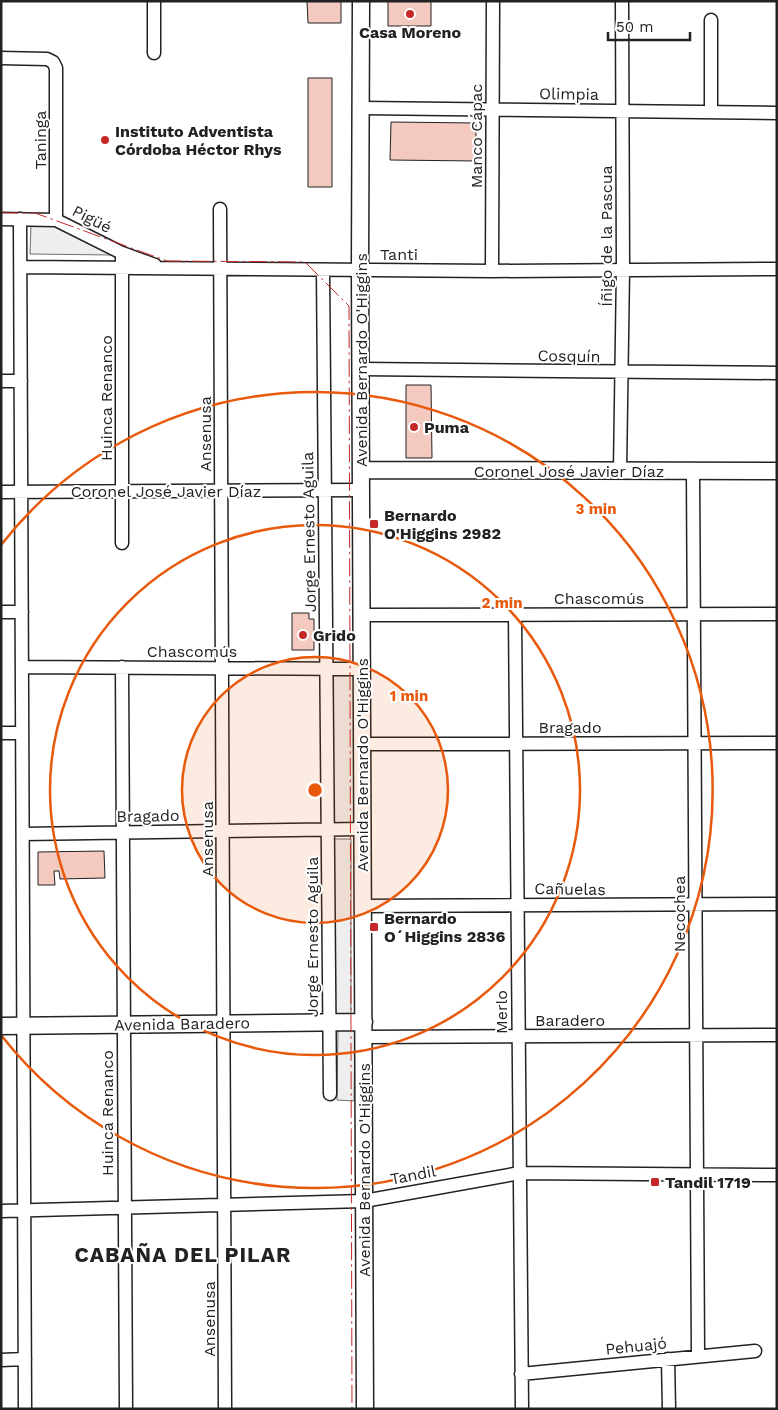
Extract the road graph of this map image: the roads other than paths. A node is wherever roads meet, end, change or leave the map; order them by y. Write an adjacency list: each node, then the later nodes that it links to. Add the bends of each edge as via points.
1 (154, 1): 6 (street)
2 (361, 1): 8 (main road, Avenida Bernardo O'Higgins)
3 (493, 1): 9 (street, Manco Cápac)
4 (622, 1): 10 (street, Íñigo de la Pascua)
5 (711, 20): 11 (street)
6 (154, 53)
7 (1, 58): 16 (street, Taninga, via 47,59 56,68)
8 (362, 108): 9 (street, Olimpia); 25 (main road, Avenida Bernardo O'Higgins)
9 (493, 110): 10 (street, Olimpia); 26 (street, Manco Cápac)
10 (622, 111): 11 (street, Olimpia); 22 (street, Íñigo de la Pascua)
11 (711, 112): 12 (street, Olimpia)
12 (777, 113)
13 (220, 209): 21 (street, Ansenusa)
14 (1, 219): 15 (street, Pigüé)
15 (20, 219): 16 (street, Pigüé); 18 (street)
16 (56, 220): 17 (street, Pigüé)
17 (122, 253): 19 (street, Huinca Renanco); 20 (street, Pigüé)
18 (20, 267): 19 (street, Tanti); 31 (street)
19 (122, 268): 20 (street, Tanti); 41 (street, Huinca Renanco)
20 (164, 268): 21 (street, Tanti)
21 (220, 269): 24 (street, Tanti); 38 (street, Ansenusa)
22 (623, 269): 23 (street, Tanti); 26 (street, Tanti); 28 (street, Íñigo de la Pascua)
23 (777, 269)
24 (323, 270): 25 (street, Tanti); 36 (street, Jorge Ernesto Aguila)
25 (360, 270): 26 (street, Tanti); 27 (main road, Avenida Bernardo O'Higgins)
26 (492, 270)
27 (361, 369): 28 (street, Cosquín); 32 (main road, Avenida Bernardo O'Higgins)
28 (620, 373): 29 (street, Cosquín); 33 (street, Íñigo de la Pascua)
29 (777, 373)
30 (1, 381): 31 (street)
31 (21, 381): 40 (street)
32 (361, 470): 33 (main road, Coronel José Javier Díaz); 37 (main road, Avenida Bernardo O'Higgins)
33 (620, 471): 34 (main road, Coronel José Javier Díaz)
34 (693, 471): 35 (main road, Coronel José Javier Díaz); 46 (street, Necochea)
35 (777, 472)
36 (325, 490): 37 (street, Coronel José Javier Díaz); 38 (street, Coronel José Javier Díaz); 52 (street, Jorge Ernesto Aguila)
37 (361, 490): 48 (main road, Avenida Bernardo O'Higgins)
38 (221, 491): 41 (street, Coronel José Javier Díaz); 51 (street, Ansenusa)
39 (1, 492): 40 (street, Coronel José Javier Díaz)
40 (22, 492): 41 (street, Coronel José Javier Díaz); 44 (street)
41 (122, 492): 42 (street, Huinca Renanco)
42 (122, 543)
43 (1, 612): 44 (street)
44 (22, 612): 49 (street)
45 (515, 614): 46 (street, Chascomús); 48 (street, Chascomús); 59 (street, Merlo)
46 (694, 614): 47 (street, Chascomús); 56 (street, Necochea)
47 (777, 614)
48 (362, 615): 53 (main road, Avenida Bernardo O'Higgins)
49 (22, 667): 50 (street, Chascomús); 55 (street)
50 (122, 668): 51 (street, Chascomús); 63 (street, Huinca Renanco)
51 (222, 668): 52 (street, Chascomús); 62 (street, Ansenusa)
52 (326, 668): 53 (street, Chascomús); 61 (street, Jorge Ernesto Aguila)
53 (362, 668): 58 (main road, Avenida Bernardo O'Higgins)
54 (1, 733): 55 (street)
55 (22, 733): 64 (street)
56 (694, 743): 57 (street, Bragado); 59 (street, Bragado); 68 (street, Necochea)
57 (777, 743)
58 (362, 744): 59 (street, Bragado); 60 (main road, Avenida Bernardo O'Higgins)
59 (516, 744): 65 (street, Merlo)
60 (363, 829): 61 (street, Bragado); 67 (main road, Avenida Bernardo O'Higgins)
61 (328, 830): 62 (street, Bragado); 69 (street, Jorge Ernesto Aguila)
62 (223, 831): 63 (street, Bragado); 70 (street, Ansenusa)
63 (122, 832): 64 (street, Bragado); 71 (street, Huinca Renanco)
64 (23, 834): 73 (street)
65 (517, 904): 67 (street, Cañuelas); 68 (street, Cañuelas); 77 (street, Merlo)
66 (777, 904): 68 (street, Cañuelas)
67 (363, 906): 74 (main road, Avenida Bernardo O'Higgins)
68 (695, 906): 75 (street, Necochea)
69 (329, 1022): 70 (main road, Avenida Baradero); 74 (main road, Avenida Baradero); 78 (street, Jorge Ernesto Aguila)
70 (224, 1024): 71 (main road, Avenida Baradero); 83 (street, Ansenusa)
71 (123, 1025): 73 (main road, Avenida Baradero); 84 (street, Huinca Renanco)
72 (1, 1026): 73 (main road, Avenida Baradero)
73 (24, 1026): 85 (street)
74 (364, 1030): 77 (street, Baradero); 82 (main road, Avenida Bernardo O'Higgins)
75 (696, 1035): 76 (street, Baradero); 77 (street, Baradero); 80 (street, Necochea)
76 (777, 1035)
77 (518, 1036): 79 (street, Merlo)
78 (330, 1094)
79 (520, 1173): 80 (street, Tandil); 82 (street, Tandil); 92 (street, Merlo)
80 (698, 1174): 81 (street, Tandil); 88 (street, Necochea)
81 (777, 1175)
82 (364, 1201): 83 (street, Tandil); 96 (main road, Avenida Bernardo O'Higgins)
83 (224, 1205): 84 (street, Tandil); 95 (street, Ansenusa)
84 (124, 1207): 85 (street, Tandil); 94 (street, Huinca Renanco)
85 (24, 1210): 86 (street, Tandil); 89 (street)
86 (1, 1211)
87 (755, 1351): 88 (street, Pehuajó)
88 (698, 1356): 90 (street, Pehuajó)
89 (25, 1359): 91 (street); 93 (street)
90 (668, 1359): 92 (street, Pehuajó); 98 (street)
91 (1, 1360)
92 (521, 1374): 97 (street, Merlo)
93 (25, 1409)
94 (126, 1409)
95 (225, 1409)
96 (365, 1409)
97 (522, 1409)
98 (669, 1409)

